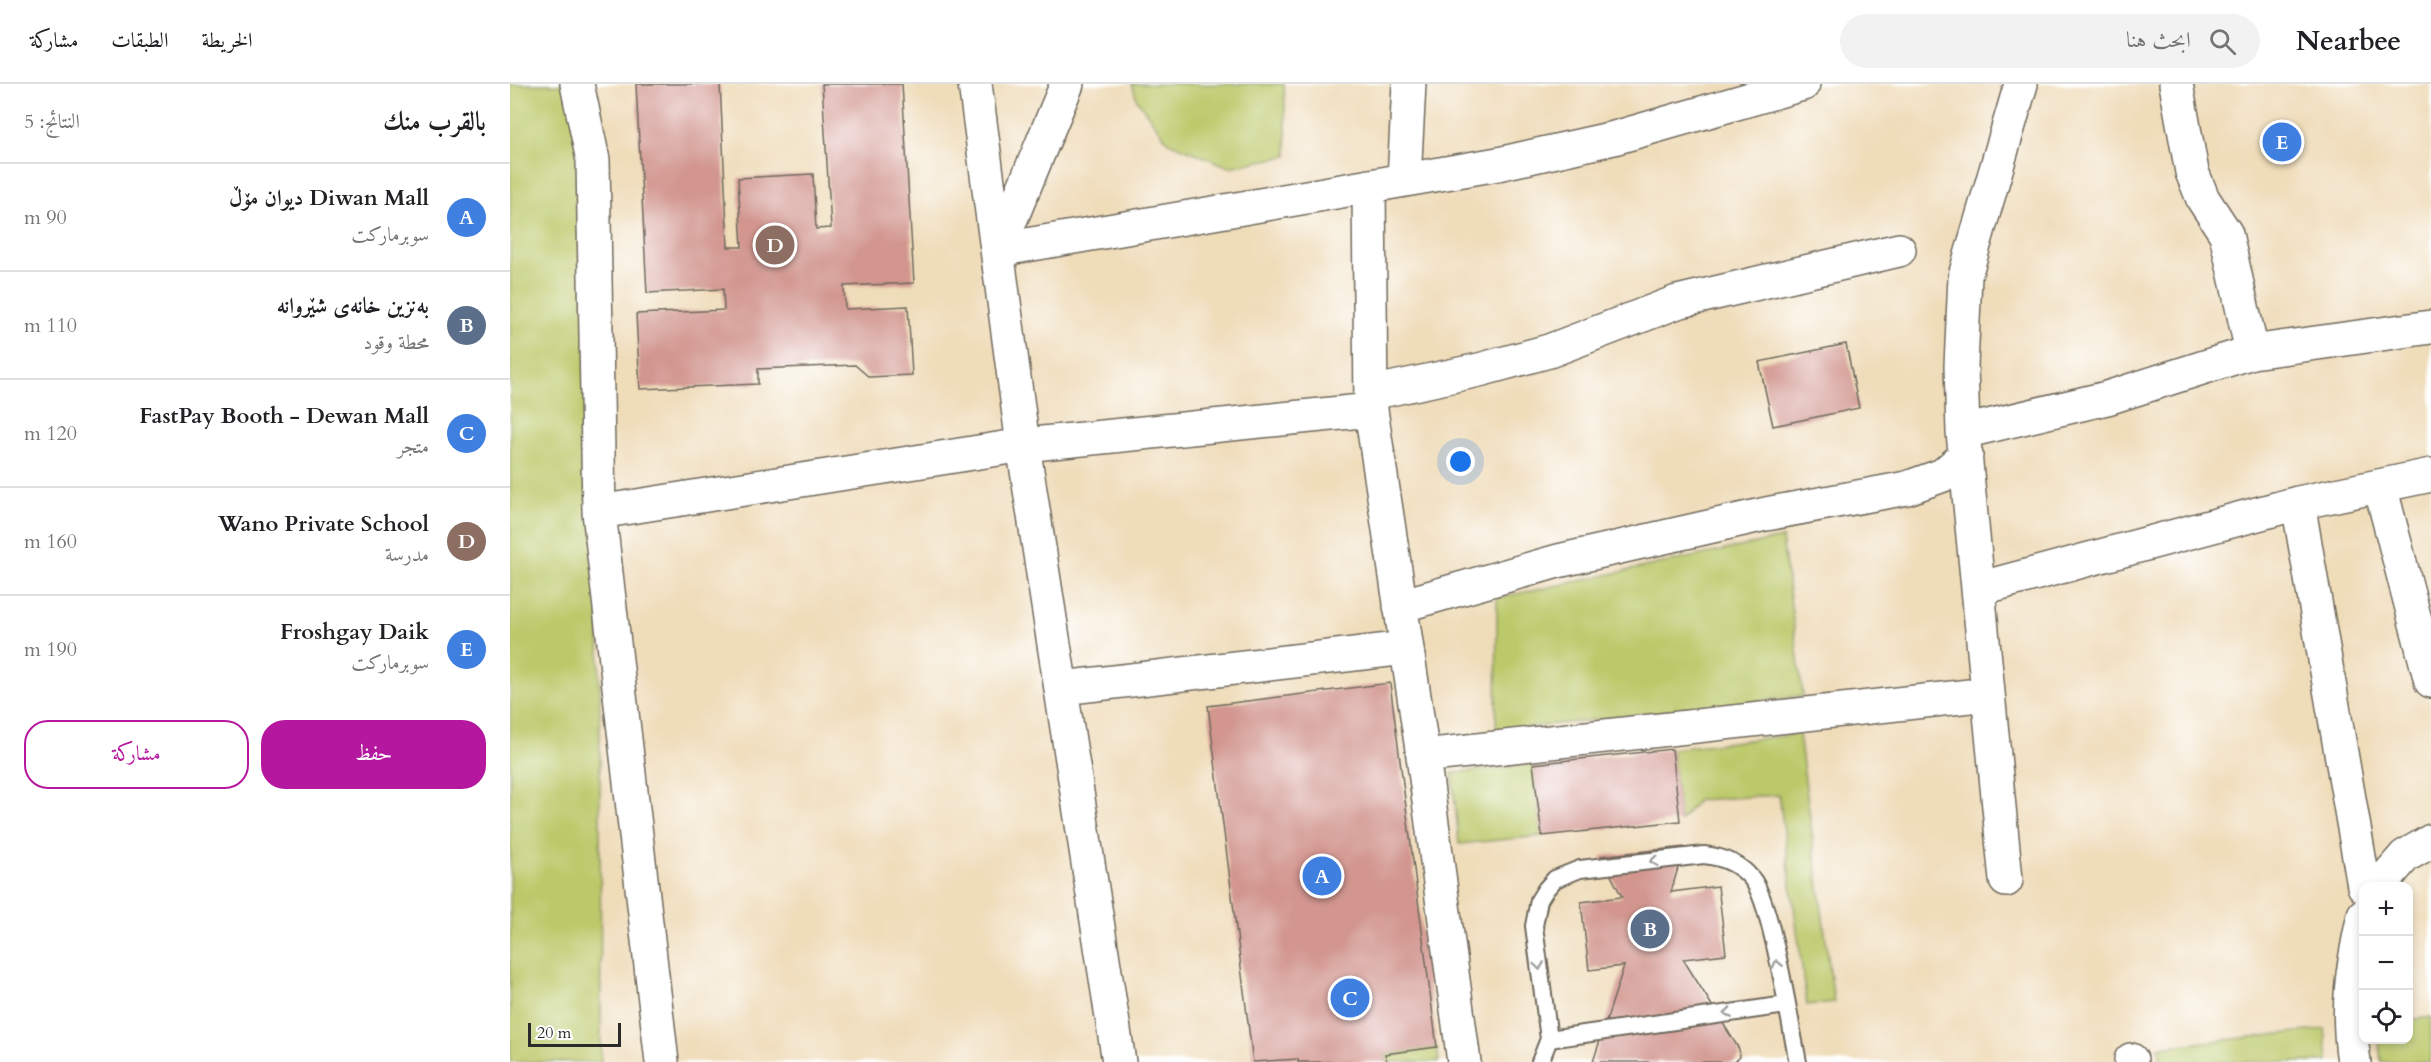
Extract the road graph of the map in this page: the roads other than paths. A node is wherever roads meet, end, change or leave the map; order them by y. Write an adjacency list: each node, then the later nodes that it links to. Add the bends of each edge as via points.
1 (577, 84): 20 (street, via 593,160)
2 (975, 84): 10 (street)
3 (1067, 84): 10 (street)
4 (1409, 84): 8 (street)
5 (1803, 84): 8 (street, via 1575,148)
6 (2021, 84): 15 (street, via 1965,276 1961,366)
7 (2176, 84): 13 (street, via 2192,172 2203,199 2226,234)
8 (1404, 180): 9 (street)
9 (1369, 186): 10 (street); 14 (street)
10 (998, 250): 16 (street)
11 (1899, 250): 14 (street, via 1677,302 1540,353)
12 (2431, 327): 13 (street)
13 (2252, 352): 15 (street)
14 (1371, 401): 16 (street); 22 (street)
15 (1965, 444): 21 (street); 22 (street, via 1943,475 1906,488 1766,514 1558,561)
16 (1023, 445): 20 (street); 25 (street)
17 (2431, 475): 18 (street)
18 (2380, 486): 19 (street); 24 (street)
19 (2298, 503): 21 (street); 30 (street)
20 (599, 512): 35 (street)
21 (1978, 589): 26 (street)
22 (1400, 606): 23 (street)
23 (1406, 648): 25 (street); 27 (street)
24 (2431, 681)
25 (1062, 688): 36 (street)
26 (1988, 694): 27 (street); 29 (street)
27 (1423, 756): 37 (street)
28 (2431, 841): 31 (street, via 2405,856)
29 (2006, 880)
30 (2363, 882)
31 (2382, 882)
32 (2359, 936): 40 (street, via 2351,975 2349,1029)
33 (1786, 1005): 34 (lane, one-way to 34); 34 (lane, one-way to 34, via 1765,906 1754,880 1743,870 1718,857 1704,855 1580,869 1551,884 1535,913); 39 (lane)
34 (1549, 1039): 38 (lane)
35 (662, 1062)
36 (1119, 1062)
37 (1464, 1062)
38 (1540, 1062)
39 (1798, 1062)
40 (2354, 1062)

